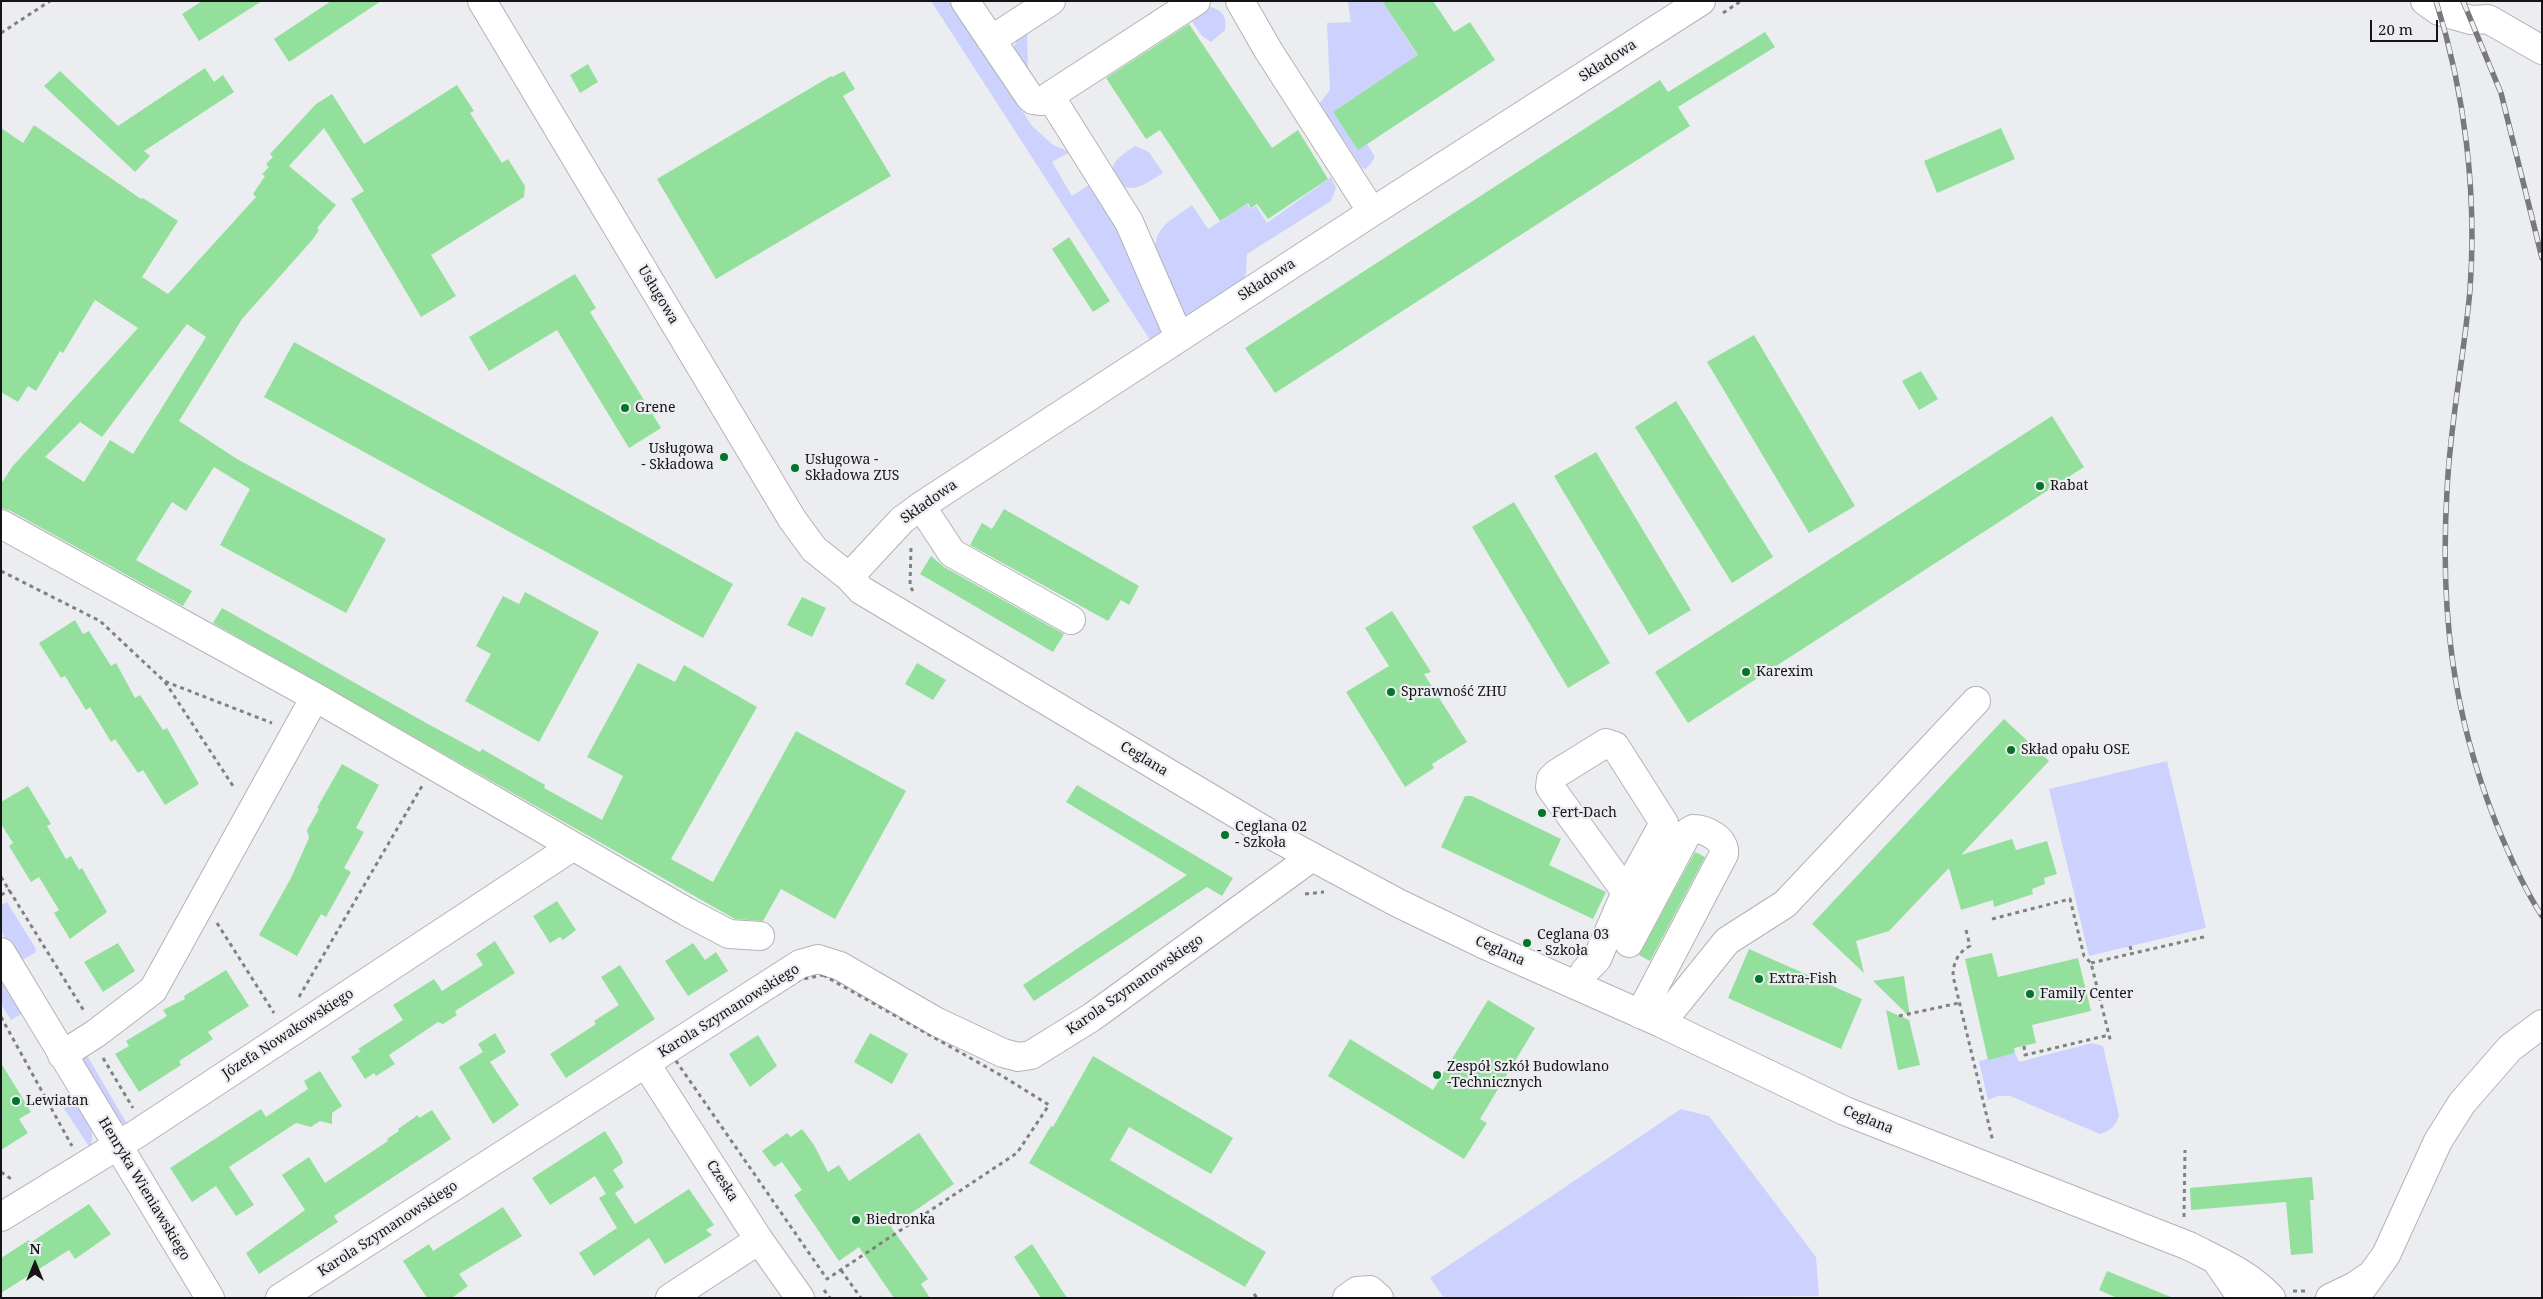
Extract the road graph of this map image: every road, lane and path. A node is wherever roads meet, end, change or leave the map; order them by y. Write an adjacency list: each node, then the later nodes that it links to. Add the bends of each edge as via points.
1 (50, 1): 9 (path)
2 (482, 1): 19 (street, Usługowa, via 792,519 814,549)
3 (965, 1): 10 (street)
4 (1051, 1): 10 (street)
5 (1196, 1): 12 (street)
6 (1240, 1): 13 (street)
7 (1701, 1): 13 (street, Składowa)
8 (2425, 1): 11 (street, via 2439,11 2471,20 2488,19)
9 (1, 33)
10 (991, 40): 12 (street, via 1034,100 1042,101)
11 (2542, 50)
12 (1050, 96): 14 (street, via 1129,222)
13 (1372, 212): 14 (street, Składowa)
14 (1179, 337): 15 (street, Składowa)
15 (921, 506): 19 (street, Składowa, via 902,520); 21 (street, via 952,553)
16 (1, 524): 23 (street)
17 (911, 543): 20 (path, via 910,586)
18 (1, 571): 22 (path, via 100,621)
19 (849, 577): 29 (street, Ceglana, via 861,590 887,607)
20 (915, 594)
21 (1071, 620)
22 (164, 681): 25 (path); 27 (path)
23 (315, 697): 25 (street); 28 (street)
24 (1976, 701): 49 (street, via 1785,904 1727,941)
25 (296, 732): 27 (street)
26 (426, 779): 45 (path)
27 (251, 813): 51 (street, via 153,990)
28 (572, 847): 37 (street, via 729,934); 57 (street, Józefa Nowakowskiego)
29 (1312, 857): 44 (street, Ceglana, via 1398,903); 56 (street, Karola Szymanowskiego, via 1092,1017 1031,1055 1018,1057 1003,1053 937,1022 840,966 818,960 800,964)
30 (1, 877): 31 (path)
31 (10, 890): 33 (path); 51 (path)
32 (1626, 892): 32 (street, via 1550,786 1556,774 1606,743 1615,746 1664,823); 44 (street, via 1597,959)
33 (1, 895)
34 (212, 916): 47 (path)
35 (1992, 919): 43 (path, via 2070,899 2084,956)
36 (1966, 930): 46 (path, via 1970,946 1963,949 1953,968)
37 (760, 936)
38 (2208, 936): 42 (path)
39 (1629, 943): 49 (street, via 1688,832 1693,828 1699,829 1722,841 1724,854)
40 (2130, 946): 42 (path)
41 (2, 953): 55 (street, Henryka Wieniawskiego)
42 (2132, 954): 43 (path)
43 (2091, 963): 52 (path)
44 (1577, 986): 49 (street, Ceglana)
45 (297, 1000)
46 (1959, 1003): 48 (path); 58 (path)
47 (275, 1015)
48 (1899, 1016)
49 (1650, 1018): 63 (street, Ceglana, via 1846,1111 2162,1235)
50 (2542, 1024): 65 (street, via 2510,1048 2462,1103 2430,1159 2386,1255)
51 (95, 1034): 55 (street); 57 (path, via 99,1052 133,1108)
52 (2109, 1035): 53 (path); 54 (path, via 2026,1055)
53 (2111, 1044)
54 (2024, 1046)
55 (62, 1055): 57 (street, Henryka Wieniawskiego)
56 (636, 1070): 62 (street, Czeska); 67 (street, Karola Szymanowskiego)
57 (128, 1139): 60 (street, Józefa Nowakowskiego); 66 (street, Henryka Wieniawskiego)
58 (1996, 1148)
59 (2186, 1150): 61 (path)
60 (1, 1217)
61 (2184, 1224)
62 (759, 1240): 68 (street); 69 (street, Czeska)
63 (2217, 1262): 71 (street, Ceglana); 72 (street, Ceglana, via 2246,1275)
64 (841, 1270): 64 (path, via 827,1279 674,1058 799,980 823,975 1049,1105 1017,1153); 70 (path)
65 (2362, 1287): 73 (street, via 2355,1286)
66 (210, 1298)
67 (280, 1298)
68 (670, 1298)
69 (800, 1298)
70 (861, 1298)
71 (2242, 1298)
72 (2271, 1298)
73 (2330, 1298)

